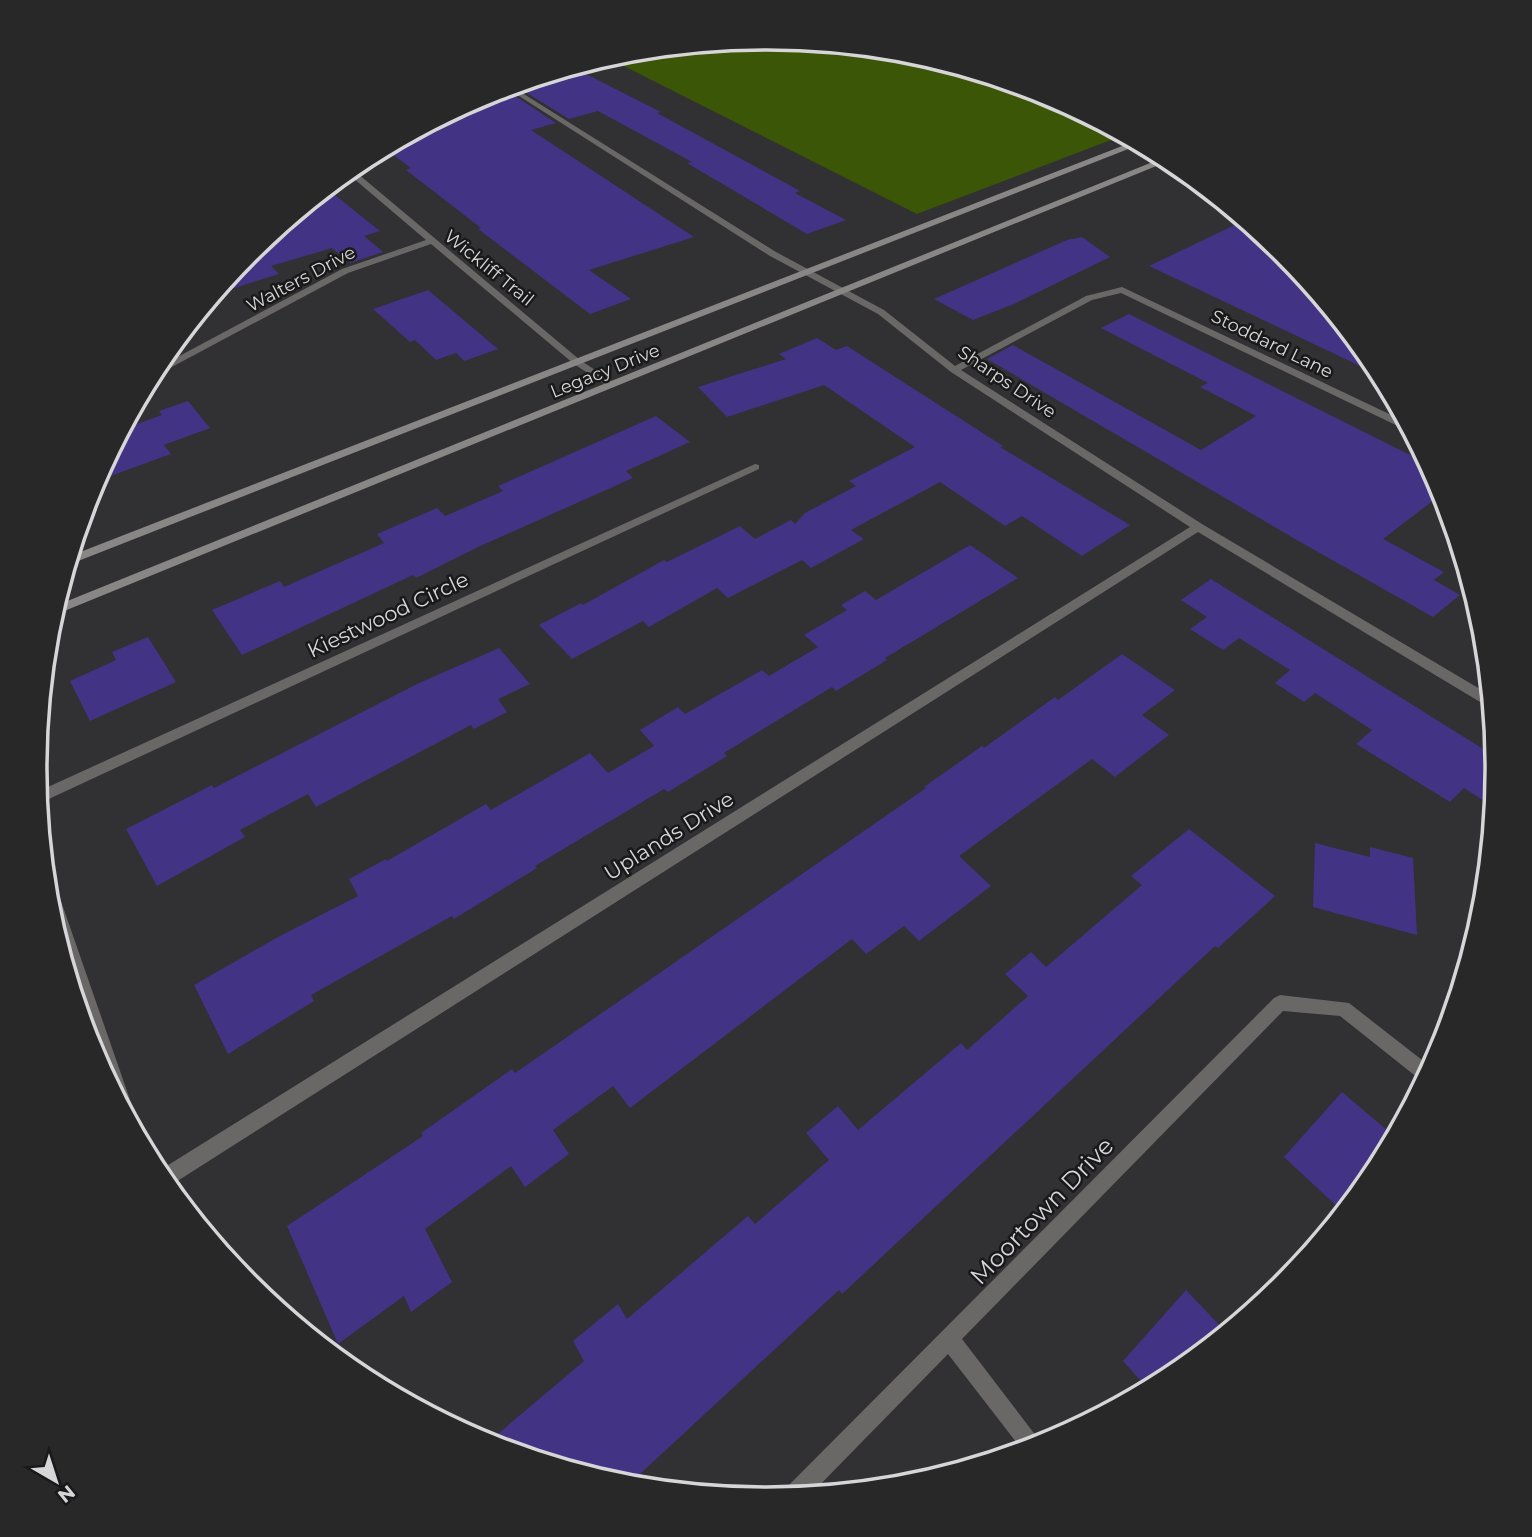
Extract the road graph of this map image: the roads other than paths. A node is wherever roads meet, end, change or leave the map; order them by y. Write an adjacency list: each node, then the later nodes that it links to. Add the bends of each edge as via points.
1 (519, 94): 6 (street, Sharps Drive)
2 (1126, 147): 6 (main road, Legacy Drive)
3 (1155, 164): 7 (main road, Legacy Drive)
4 (357, 178): 5 (street, Wickliff Trail)
5 (431, 241): 8 (street, Wickliff Trail); 9 (street, Walters Drive, via 345,271)
6 (807, 272): 7 (street, Sharps Drive); 8 (main road, Legacy Drive)
7 (841, 292): 10 (street, Sharps Drive, via 880,312); 11 (main road, Legacy Drive)
8 (577, 362): 11 (street, Wickliff Trail); 15 (main road, Legacy Drive)
9 (172, 363)
10 (954, 370): 12 (street, Stoddard Lane, via 1088,298 1122,290); 14 (street, Sharps Drive)
11 (612, 385): 16 (main road, Legacy Drive)
12 (1394, 420)
13 (755, 467): 18 (street, Kiestwood Circle)
14 (1198, 527): 17 (street, Sharps Drive); 22 (street, Uplands Drive)
15 (79, 557)
16 (66, 607)
17 (1481, 696)
18 (48, 793)
19 (75, 966): 20 (street)
20 (102, 1043)
21 (1419, 1069): 23 (street, Moortown Drive, via 1343,1008 1280,1003)
22 (172, 1174)
23 (950, 1340): 24 (street); 25 (street, Moortown Drive)
24 (1027, 1438)
25 (804, 1486)

